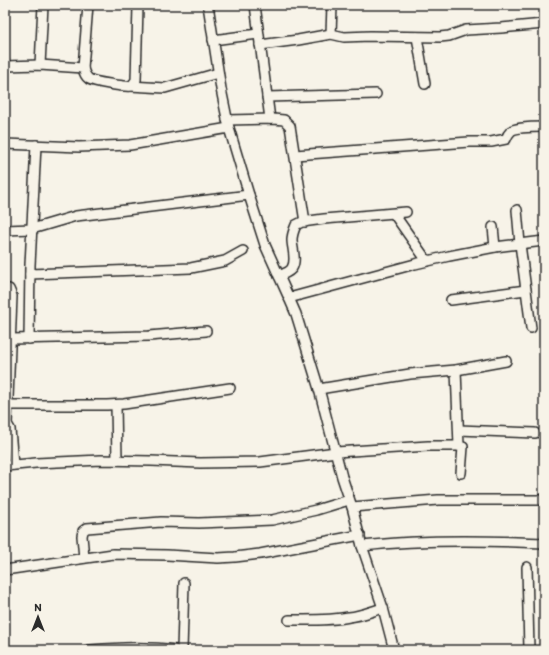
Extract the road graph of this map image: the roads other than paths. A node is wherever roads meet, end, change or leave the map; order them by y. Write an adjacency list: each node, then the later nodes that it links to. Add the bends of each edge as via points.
1 (44, 5): 13 (street)
2 (88, 5): 15 (street)
3 (208, 5): 11 (street)
4 (255, 5): 8 (street)
5 (332, 5): 9 (street)
6 (138, 6): 18 (street, via 136,80)
7 (544, 24): 10 (street, via 466,30 449,36)
8 (258, 34): 11 (street); 12 (street)
9 (330, 34): 10 (street, via 344,37); 12 (street)
10 (418, 37): 17 (street)
11 (213, 40): 16 (street)
12 (260, 45): 20 (street)
13 (40, 65): 14 (street); 15 (street)
14 (5, 66)
15 (83, 68): 18 (street, via 87,78 93,81)
16 (218, 73): 18 (street, via 165,88); 22 (street)
17 (426, 84)
18 (130, 86)
19 (376, 94): 20 (street)
20 (267, 97): 21 (street)
21 (270, 119): 22 (street); 26 (street, via 284,120 290,126)
22 (228, 124): 25 (street, via 130,145); 27 (street)
23 (544, 127): 26 (street, via 512,130 506,139 491,142)
24 (5, 144): 25 (street)
25 (36, 145): 33 (street)
26 (295, 156): 31 (street)
27 (249, 195): 33 (street, via 76,216); 41 (street, via 265,246)
28 (517, 210): 36 (street)
29 (406, 212): 30 (street)
30 (394, 214): 31 (street); 39 (street)
31 (305, 222): 41 (street, via 296,225 293,232 293,267)
32 (493, 227): 37 (street)
33 (32, 229): 34 (street); 40 (street)
34 (5, 230)
35 (544, 241): 36 (street)
36 (520, 244): 37 (street); 43 (street)
37 (496, 247): 39 (street)
38 (243, 251): 40 (street, via 225,260 191,268)
39 (427, 261): 44 (street)
40 (30, 274): 49 (street)
41 (279, 276): 44 (street)
42 (5, 288): 48 (street, via 9,289 12,296)
43 (526, 290): 45 (street); 46 (street)
44 (289, 298): 53 (street)
45 (451, 300)
46 (531, 328)
47 (206, 331): 49 (street, via 149,336)
48 (10, 339): 49 (street); 54 (street)
49 (29, 339)
50 (506, 361): 51 (street)
51 (456, 370): 53 (street, via 410,374); 57 (street)
52 (230, 388): 55 (street)
53 (319, 389): 60 (street)
54 (8, 405): 55 (street); 56 (street)
55 (116, 405): 61 (street)
56 (6, 424): 62 (street, via 10,429)
57 (459, 430): 58 (street); 59 (street)
58 (535, 433)
59 (459, 446): 60 (street); 63 (street, via 463,447)
60 (336, 452): 61 (street, via 260,462); 65 (street)
61 (117, 460): 62 (street)
62 (9, 466)
63 (461, 474)
64 (543, 500): 65 (street, via 438,500)
65 (351, 504): 66 (street); 69 (street, via 272,520 161,522 86,528 82,536)
66 (360, 535): 68 (street); 69 (street, via 235,557 114,554)
67 (544, 543): 68 (street, via 441,540)
68 (362, 546): 73 (street)
69 (84, 558): 71 (street)
70 (527, 567): 80 (street)
71 (5, 570)
72 (184, 583): 78 (street)
73 (383, 608): 74 (street, via 335,619); 79 (street)
74 (289, 620)
75 (122, 649): 76 (street); 77 (street)
76 (89, 650)
77 (175, 650)
78 (182, 650)
79 (394, 650)
80 (529, 650)

